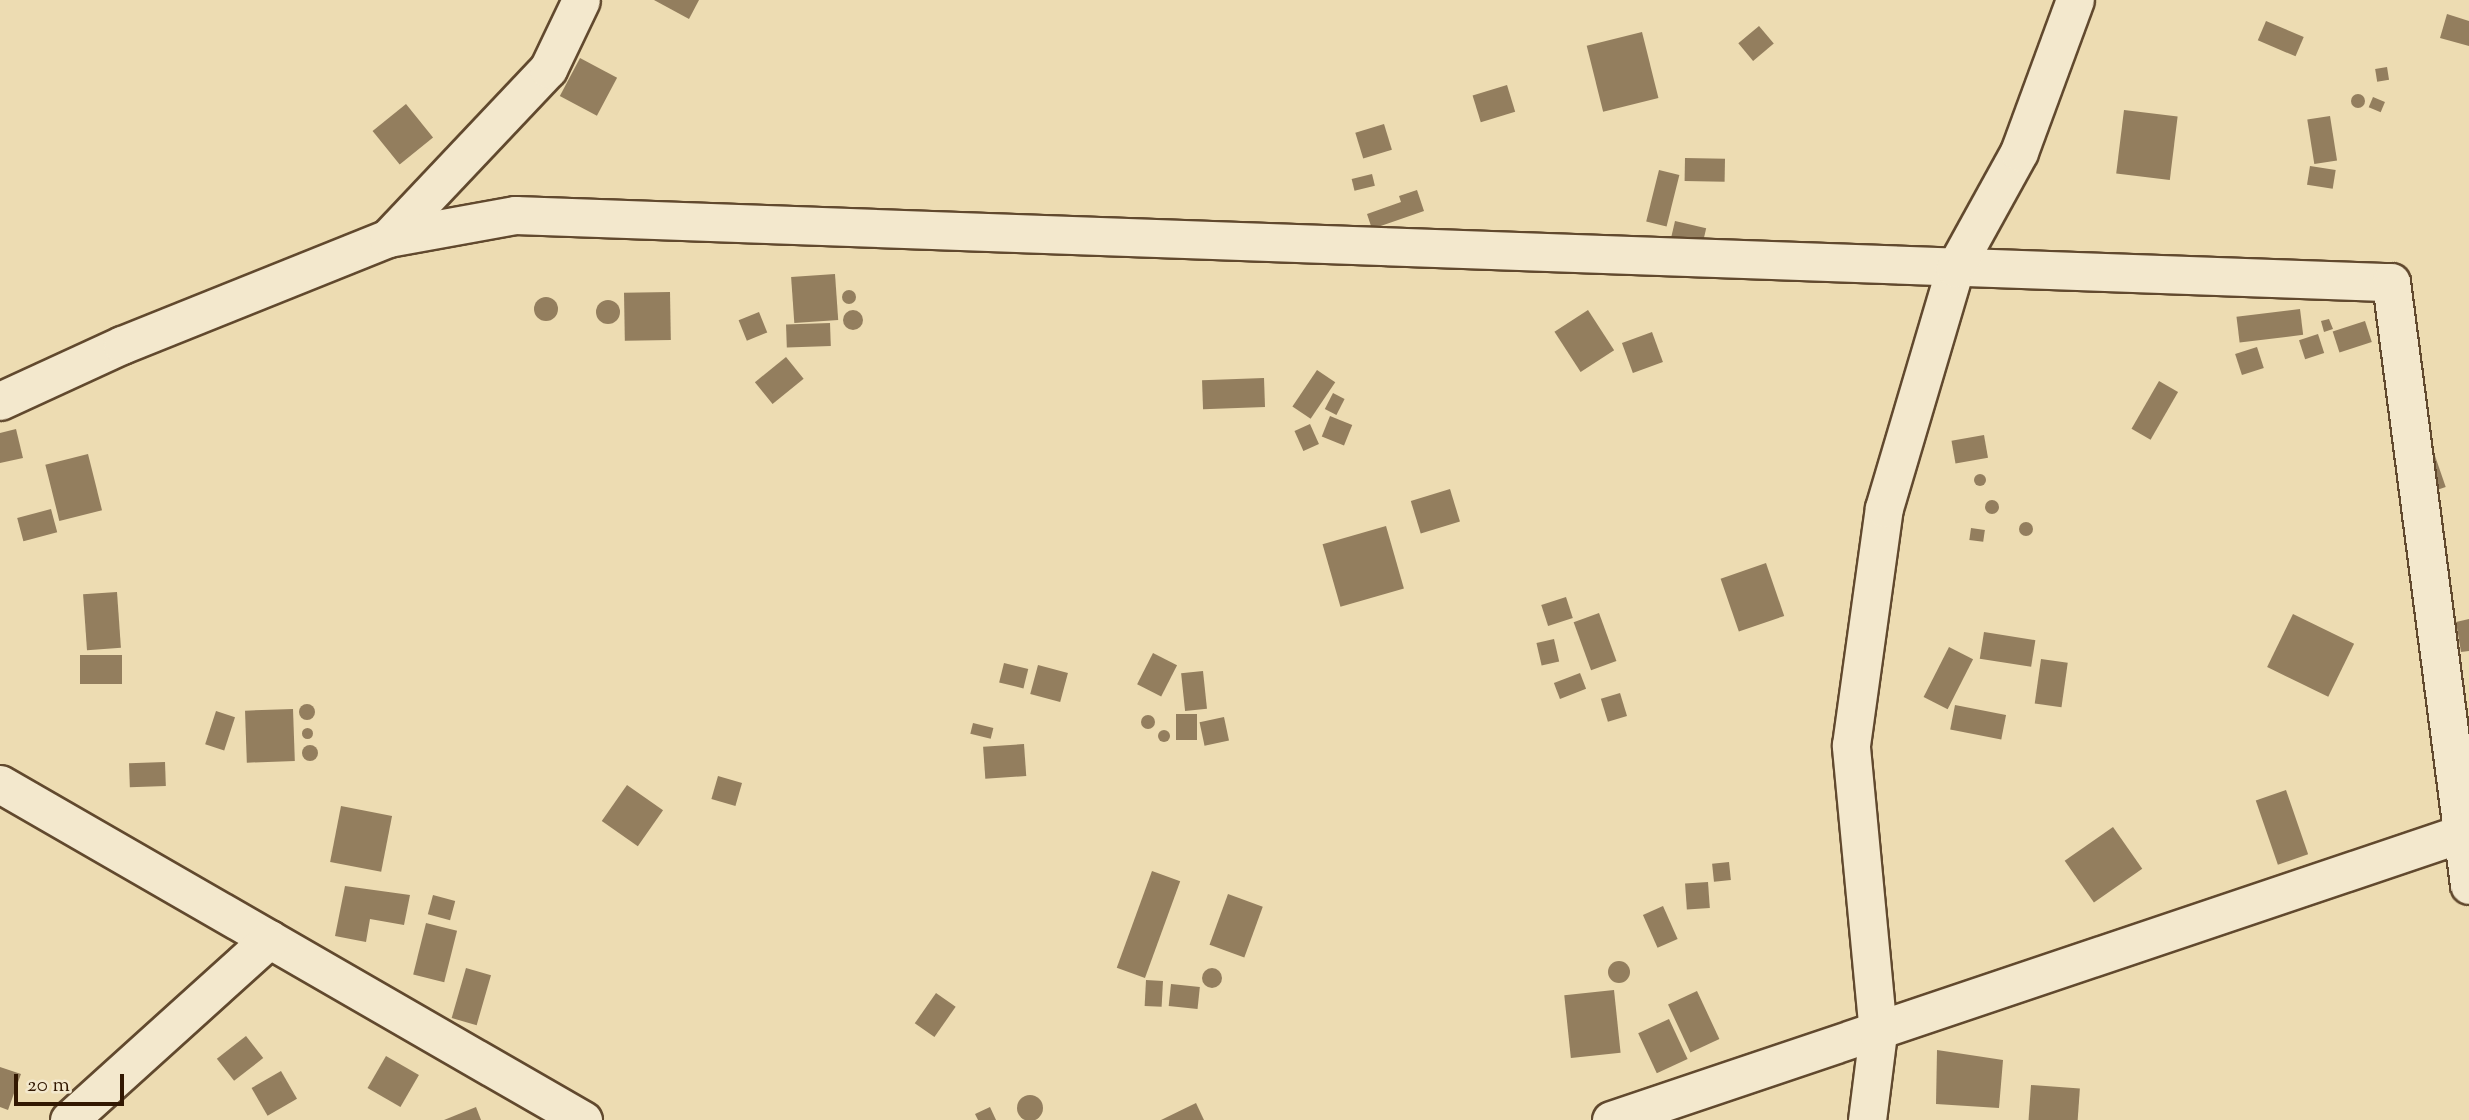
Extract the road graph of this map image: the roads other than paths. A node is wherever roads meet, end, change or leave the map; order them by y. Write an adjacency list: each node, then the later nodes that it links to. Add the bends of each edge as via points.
1 (581, 0): 3 (street, via 548,69)
2 (2075, 0): 4 (street, via 2019,152)
3 (388, 238): 4 (street, via 515,215); 5 (street, via 122,345)
4 (1955, 268): 7 (street, via 2391,282); 10 (street, via 1884,508 1851,745)
5 (0, 401)
6 (0, 784): 9 (street)
7 (2466, 832): 8 (street); 10 (street)
8 (2469, 885)
9 (269, 939): 11 (street); 12 (street)
10 (1878, 1033): 13 (street); 14 (street)
11 (69, 1120)
12 (583, 1120)
13 (1611, 1120)
14 (1867, 1120)

